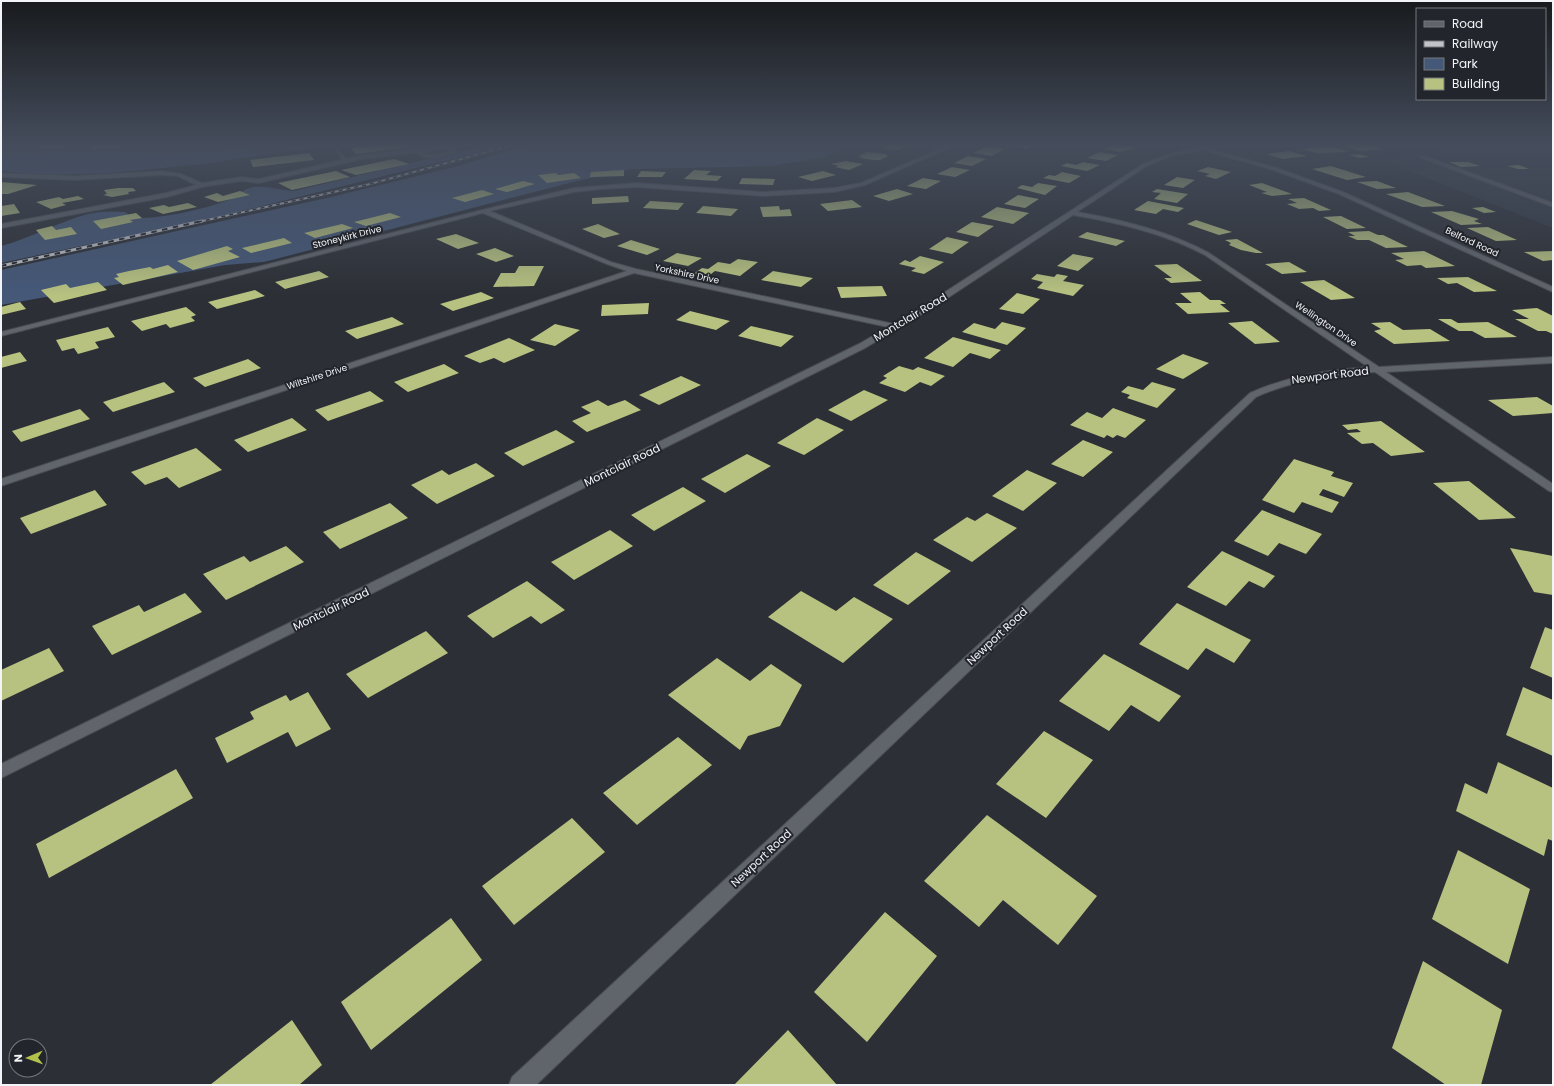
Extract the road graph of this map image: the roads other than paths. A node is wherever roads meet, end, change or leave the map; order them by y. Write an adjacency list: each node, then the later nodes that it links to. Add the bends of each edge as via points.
1 (168, 195): 9 (street)
2 (554, 195): 7 (street, Stoneykirk Drive)
3 (1099, 195): 8 (street, Montclair Road)
4 (1343, 195): 11 (street, Belford Road)
5 (1525, 195): 6 (street)
6 (1553, 205)
7 (484, 211): 10 (street, Yorkshire Drive); 13 (street, Stoneykirk Drive)
8 (1071, 213): 12 (street, Montclair Road); 15 (street, Wellington Drive, via 1144,228 1194,247)
9 (1, 226)
10 (634, 271): 12 (street, Yorkshire Drive); 16 (street, Wiltshire Drive)
11 (1553, 290)
12 (894, 326): 18 (street, Montclair Road, via 855,350)
13 (1, 334)
14 (1553, 360): 15 (street, Newport Road)
15 (1376, 370): 17 (street, Wellington Drive); 19 (street, Newport Road, via 1289,380 1269,386 1253,395)
16 (1, 483)
17 (1553, 489)
18 (1, 771)
19 (520, 1085)

